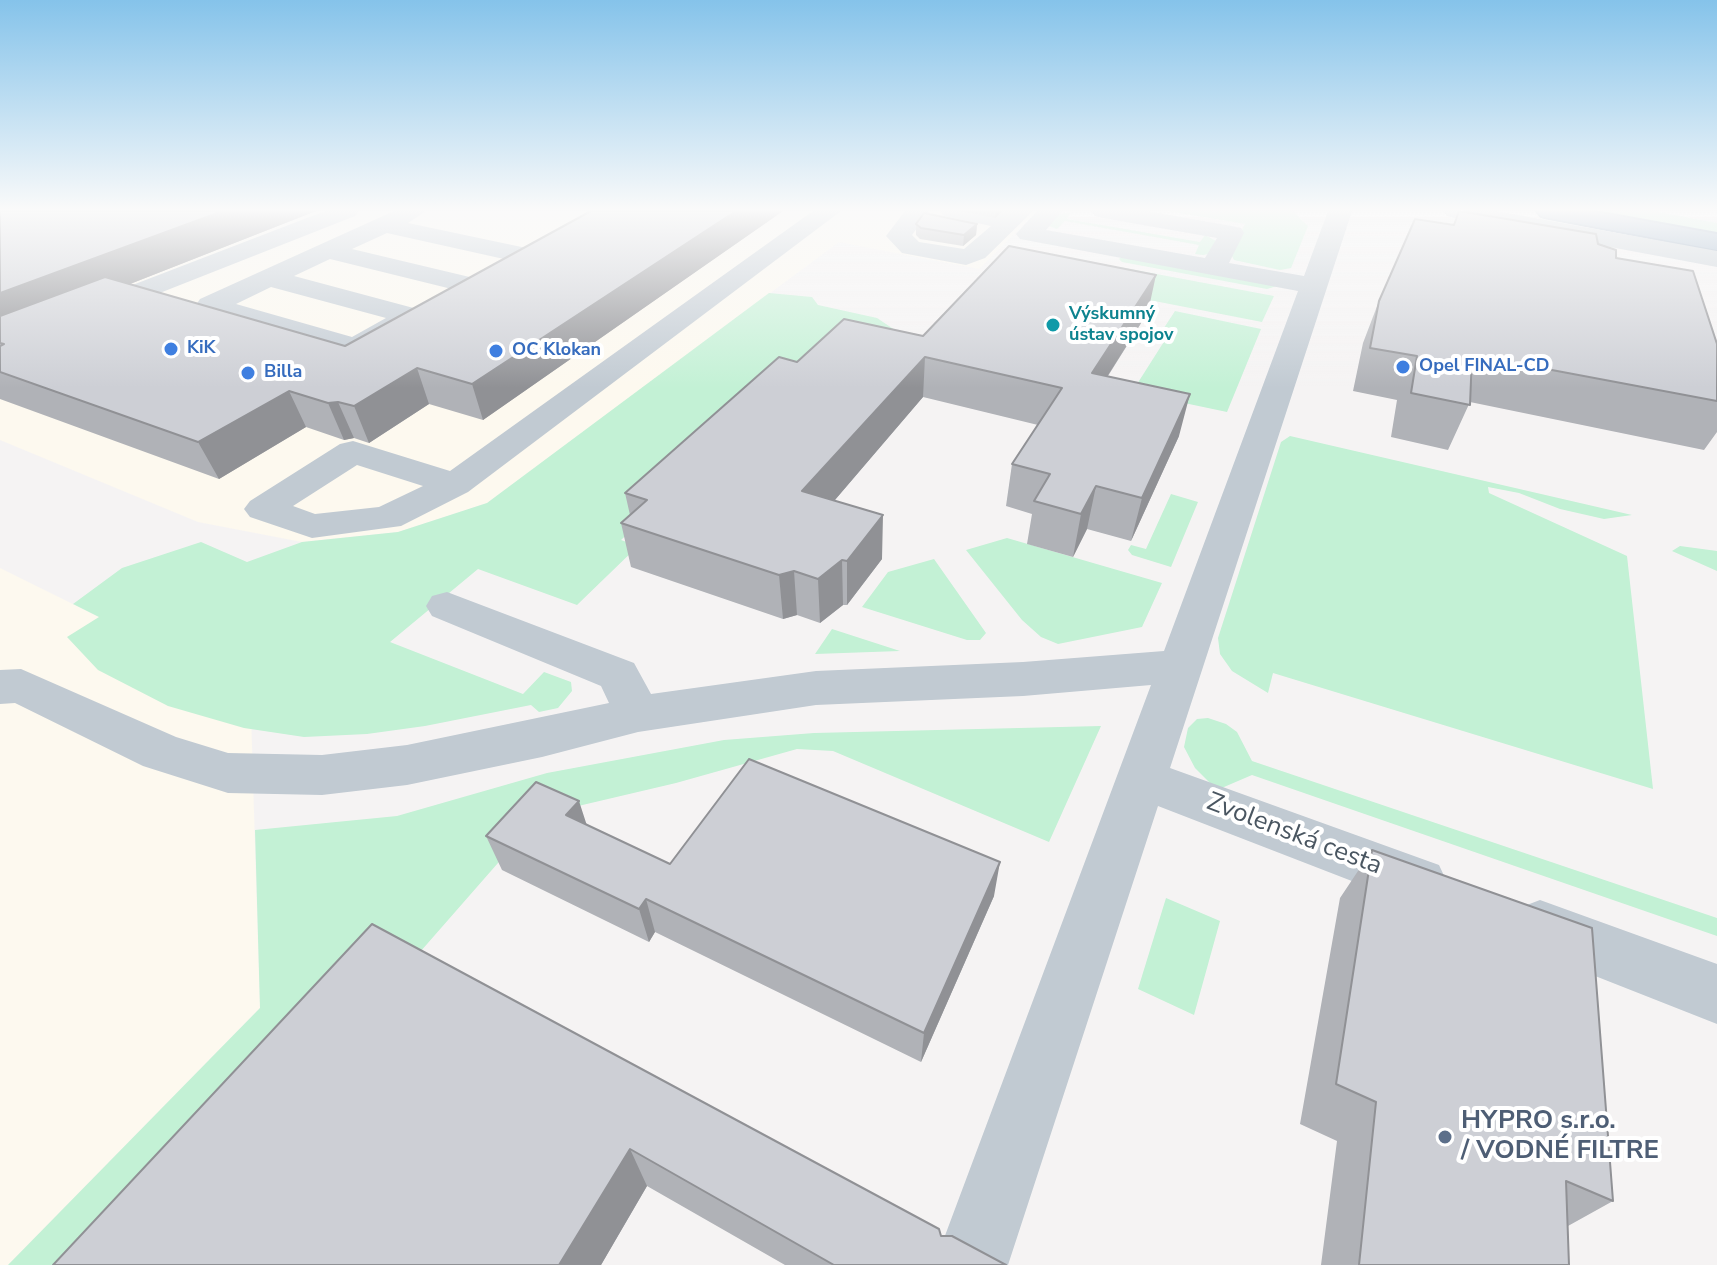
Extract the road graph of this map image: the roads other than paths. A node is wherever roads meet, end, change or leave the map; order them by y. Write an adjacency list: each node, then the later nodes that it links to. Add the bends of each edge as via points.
1 (196, 270): 12 (street)
2 (286, 270): 8 (street)
3 (406, 270): 9 (street)
4 (495, 270): 9 (street)
5 (748, 270): 13 (street)
6 (1224, 270): 10 (street)
7 (1319, 270): 10 (street)
8 (268, 278): 11 (street); 11 (street, via 210,305 355,347)
9 (468, 285): 11 (street)
10 (1313, 286): 15 (street)
11 (411, 316)
12 (0, 347)
13 (455, 484)
14 (447, 606): 17 (street, via 618,675)
15 (1181, 666): 17 (street, via 816,688); 18 (street)
16 (0, 687): 17 (street, via 21,686 161,752 228,773 322,775 407,765)
17 (638, 714)
18 (1141, 778): 19 (street, Zvolenská cesta); 20 (street)
19 (1717, 994)
20 (971, 1265)

